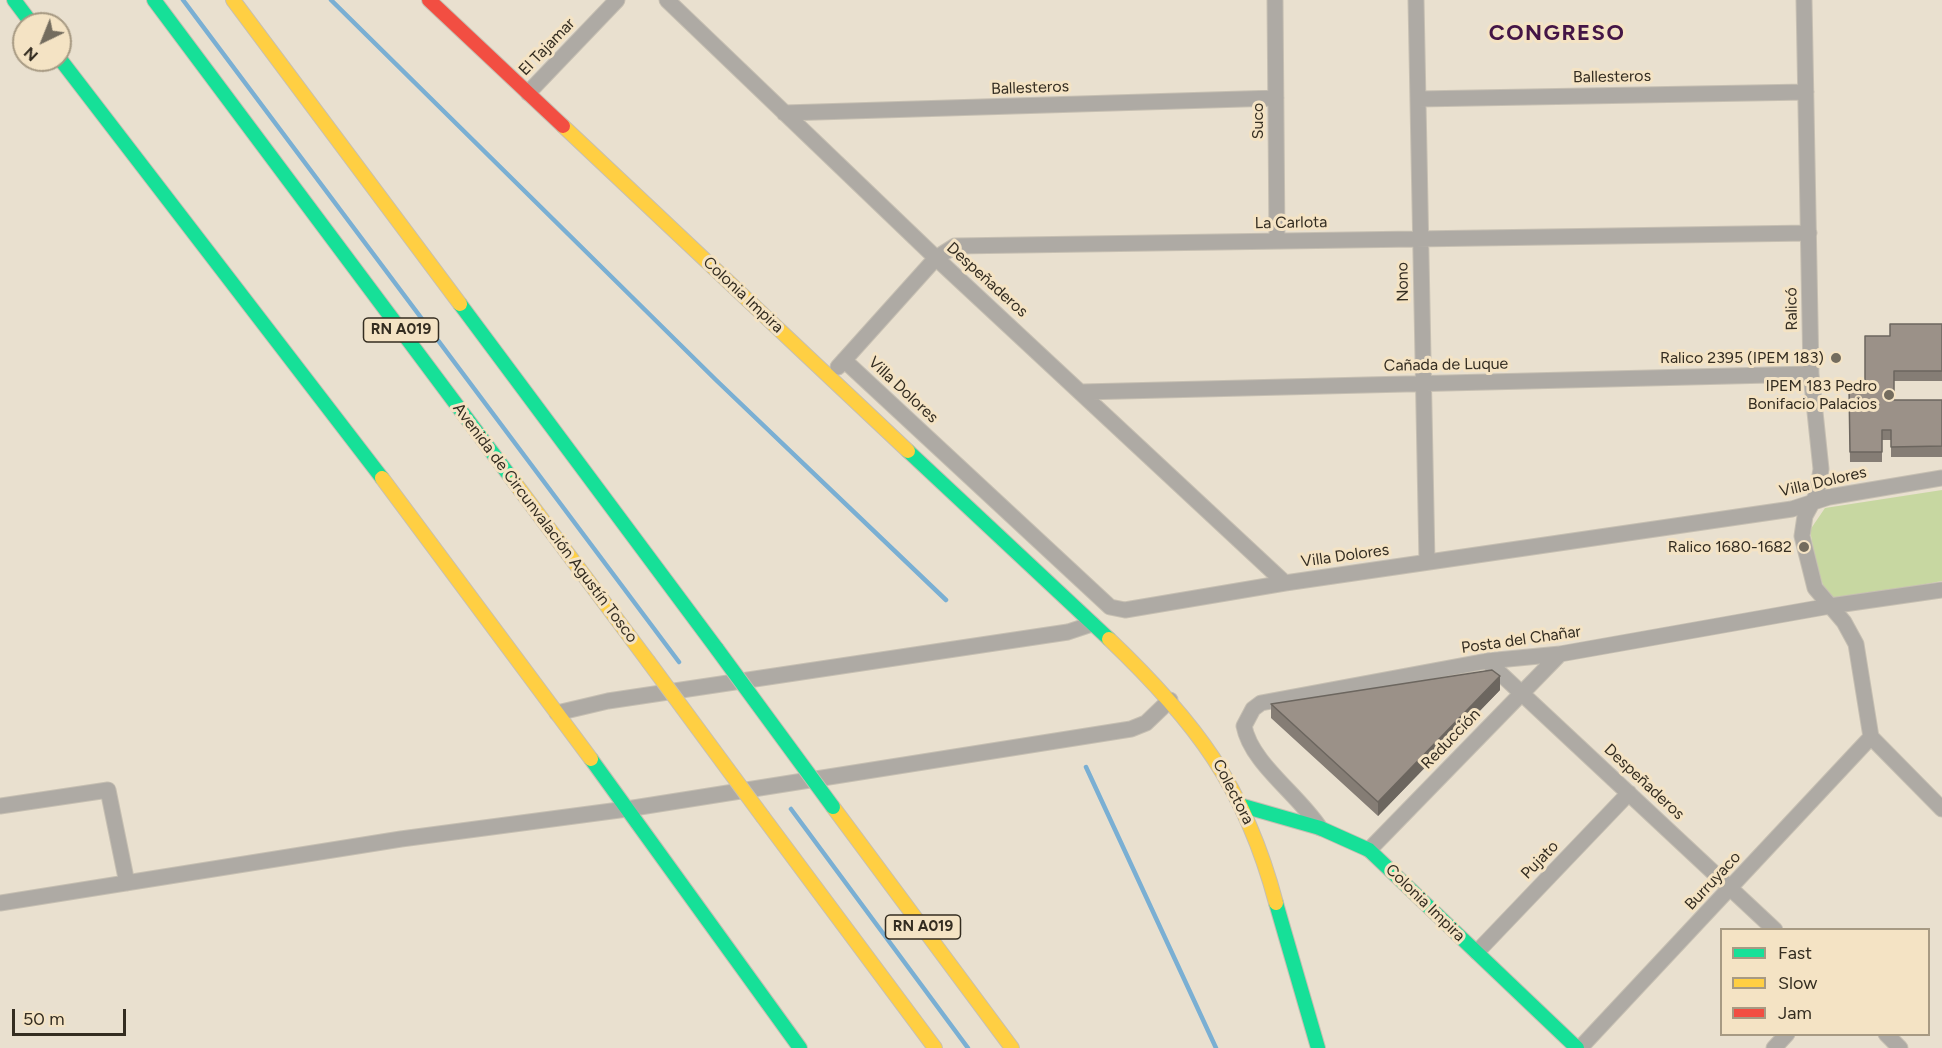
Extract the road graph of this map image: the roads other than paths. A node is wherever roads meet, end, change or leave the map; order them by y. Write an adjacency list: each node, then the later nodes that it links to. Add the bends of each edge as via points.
1 (14, 0): 10 (main road)
2 (154, 0): 55 (main road, Avenida de Circunvalación Agustín Tosco / RN A019, bridge)
3 (233, 0): 56 (main road, RN A019, bridge)
4 (429, 0): 13 (main road, Colonia Impira)
5 (617, 0): 13 (street, El Tajamar)
6 (667, 0): 16 (street, Despeñaderos)
7 (1275, 0): 14 (street, Suco)
8 (1416, 0): 15 (street, Nono)
9 (1804, 0): 12 (street, Ralicó)
10 (24, 12)
11 (70, 72): 38 (main road, via 197,232)
12 (1806, 92): 15 (street, Ballesteros); 17 (street, Ralicó)
13 (528, 93): 23 (main road, Colonia Impira)
14 (1276, 98): 16 (street, Ballesteros); 19 (street, Suco)
15 (1418, 99): 18 (street, Nono)
16 (784, 113): 20 (street, Despeñaderos)
17 (1809, 233): 18 (street, La Carlota); 22 (street, Ralicó)
18 (1420, 239): 19 (street, La Carlota); 24 (street, Nono)
19 (1277, 241): 20 (street, La Carlota, via 955,246)
20 (936, 258): 21 (street, La Carlota); 25 (street, Despeñaderos)
21 (844, 360): 23 (street, La Carlota); 29 (street, Villa Dolores, via 1110,607 1125,610)
22 (1811, 374): 24 (street, Cañada de Luque); 27 (street, Ralicó, via 1821,469)
23 (830, 376): 31 (main road, Colonia Impira)
24 (1422, 383): 25 (street, Cañada de Luque); 28 (street, Nono)
25 (1082, 392): 29 (street, Despeñaderos)
26 (1942, 478): 27 (street, Villa Dolores)
27 (1813, 503): 28 (street, Villa Dolores, via 1782,511); 32 (street, Ralicó, via 1805,516 1802,536 1815,588)
28 (1427, 562): 29 (street, Villa Dolores)
29 (1285, 583)
30 (1942, 590): 32 (street, Posta del Chañar)
31 (1055, 591): 33 (main road, Colectora)
32 (1830, 606): 34 (street, Posta del Chañar); 39 (street, Ralicó, via 1845,622 1856,644)
33 (1092, 624): 37 (main road, Colectora); 38 (street, via 1068,632 608,701)
34 (1560, 654): 35 (street, Posta del Chañar); 36 (street, Reducción)
35 (1487, 661): 36 (street, Despeñaderos); 45 (street, Posta del Chañar, via 1261,703 1253,709 1244,726 1252,751 1305,806)
36 (1521, 692): 40 (street, Despeñaderos); 46 (street, Reducción)
37 (1170, 700): 42 (main road, Colectora, via 1210,748); 43 (street, via 1146,723 1131,729)
38 (557, 713): 43 (main road)
39 (1871, 737): 44 (street); 48 (street, Burruyaco)
40 (1629, 793): 48 (street, Despeñaderos); 51 (street, Pujato)
41 (0, 806): 47 (street, via 108,790)
42 (1243, 806): 45 (main road, Colonia Impira); 57 (main road, Colectora, via 1261,850)
43 (627, 809): 47 (street, via 401,839); 54 (main road)
44 (1942, 809)
45 (1320, 828): 46 (main road, Colonia Impira)
46 (1369, 850): 51 (main road, Colonia Impira)
47 (127, 883): 49 (street)
48 (1732, 888): 50 (street, Despeñaderos); 58 (street, Burruyaco)
49 (0, 903)
50 (1773, 928)
51 (1477, 952): 58 (main road, Colonia Impira)
52 (1786, 1036): 59 (street)
53 (1887, 1036): 60 (street)
54 (800, 1048)
55 (935, 1048)
56 (1012, 1048)
57 (1318, 1048)
58 (1579, 1048)
59 (1774, 1048)
60 (1900, 1048)

